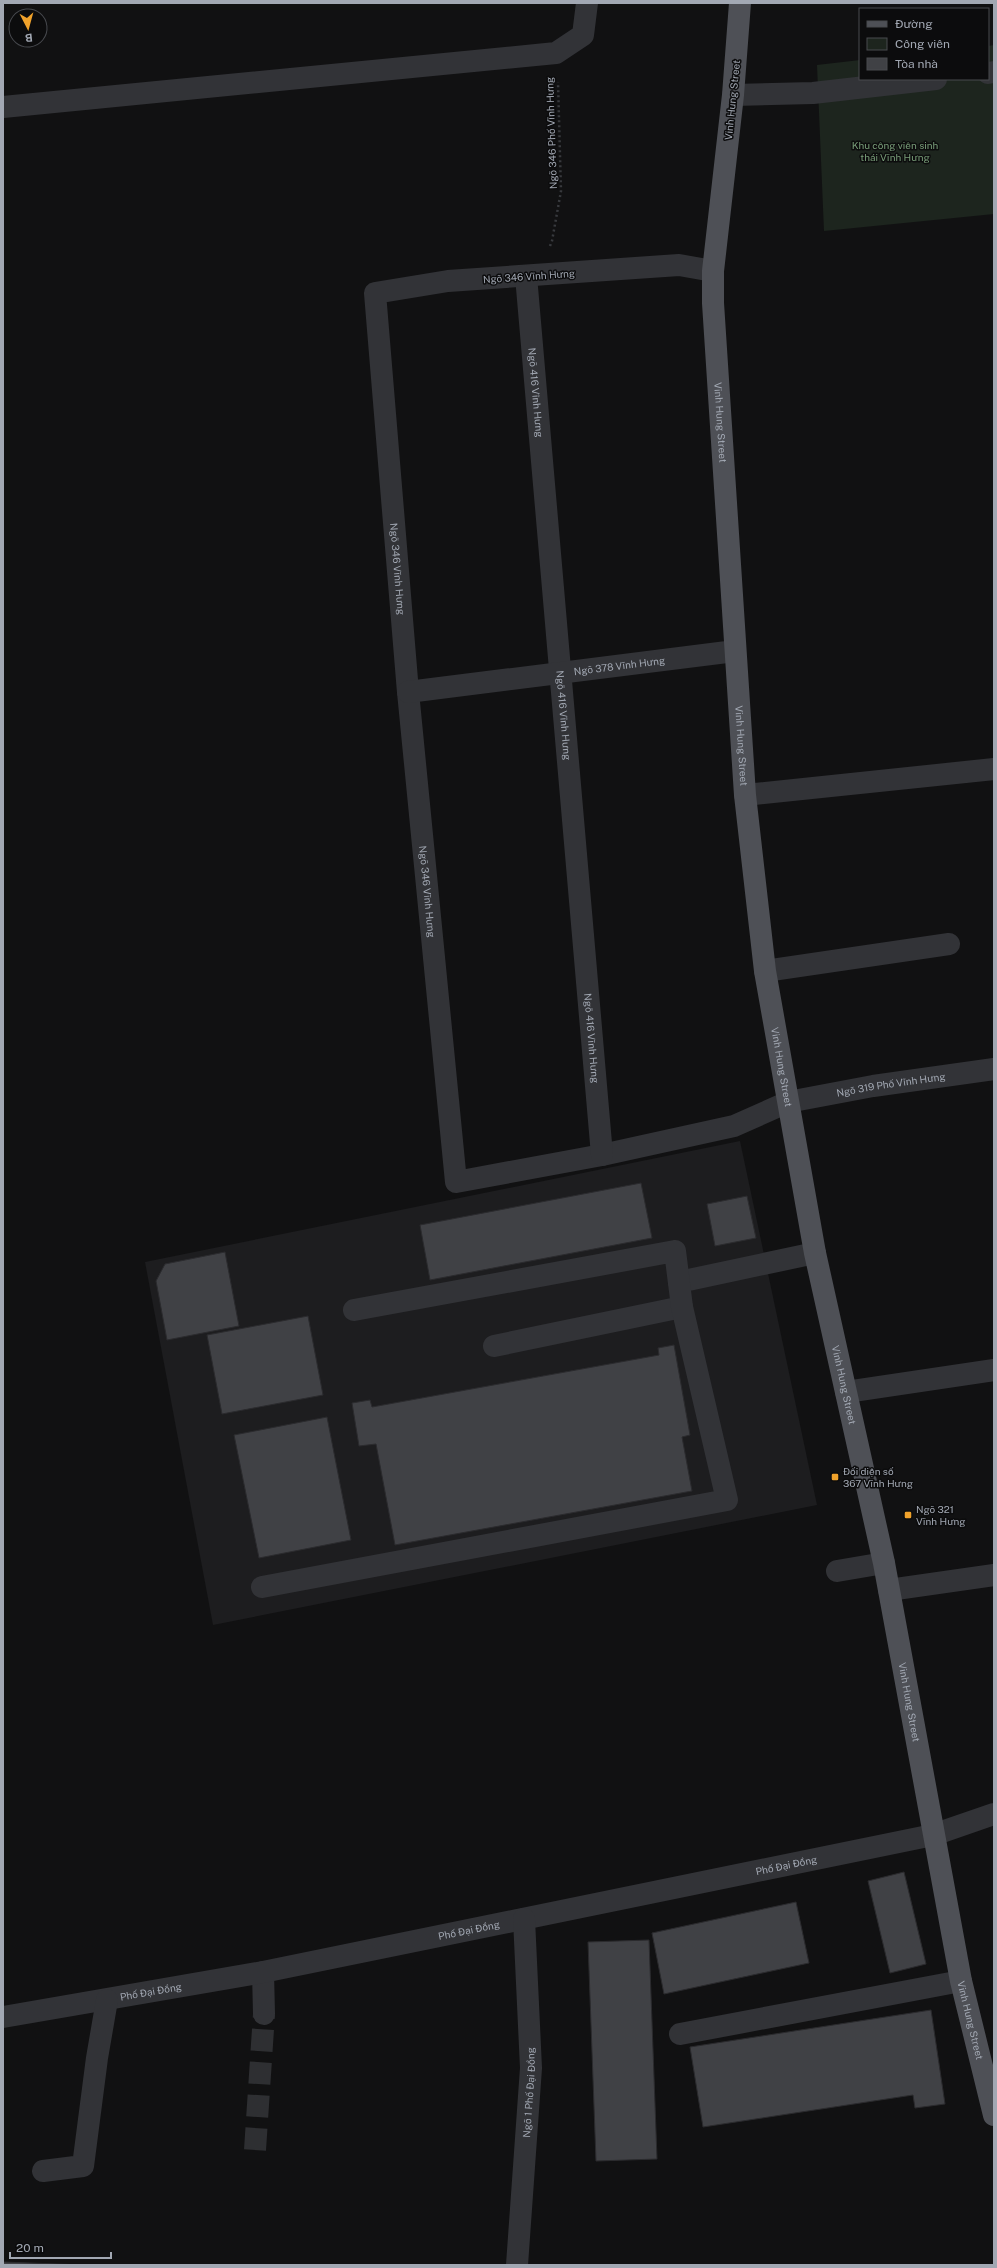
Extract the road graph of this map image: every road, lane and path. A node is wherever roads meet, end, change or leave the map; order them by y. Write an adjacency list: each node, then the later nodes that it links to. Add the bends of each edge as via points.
1 (587, 3): 3 (street, via 583,35)
2 (740, 3): 5 (main road, Vinh Hung Street)
3 (556, 53): 6 (street); 8 (path, Ngõ 346 Phố Vĩnh Hưng, via 562,191 552,241 542,259)
4 (927, 80): 5 (street, via 813,93)
5 (733, 94): 7 (main road, Vinh Hung Street)
6 (3, 107)
7 (712, 271): 8 (street, Ngõ 346 Vĩnh Hưng, via 679,265); 9 (main road, Vinh Hung Street)
8 (526, 276): 10 (street, Ngõ 416 Vĩnh Hưng); 11 (street, Ngõ 346 Vĩnh Hưng, via 448,282 376,292)
9 (735, 651): 10 (street, Ngõ 378 Vĩnh Hưng); 13 (main road, Vinh Hung Street)
10 (561, 672): 11 (street, Ngõ 378 Vĩnh Hưng); 18 (street, Ngõ 416 Vĩnh Hưng)
11 (408, 692): 18 (street, Ngõ 346 Vĩnh Hưng, via 456,1182)
12 (994, 769): 13 (street)
13 (745, 795): 15 (main road, Vinh Hung Street)
14 (949, 944): 15 (street)
15 (765, 972): 17 (main road, Vinh Hung Street)
16 (994, 1069): 17 (street, Ngõ 319 Phố Vĩnh Hưng, via 873,1086)
17 (788, 1102): 18 (street, via 734,1126); 19 (main road, Vinh Hung Street)
18 (602, 1155)
19 (815, 1253): 20 (street); 25 (main road, Vinh Hung Street)
20 (679, 1282): 21 (street); 22 (street, via 676,1250)
21 (682, 1307): 23 (street); 29 (street, via 727,1500)
22 (354, 1310)
23 (494, 1346)
24 (994, 1370): 25 (street)
25 (846, 1392): 26 (main road, Vinh Hung Street)
26 (884, 1563): 27 (street); 30 (main road, Vinh Hung Street)
27 (836, 1571)
28 (994, 1575): 30 (street)
29 (262, 1587)
30 (889, 1590): 32 (main road, Vinh Hung Street)
31 (994, 1814): 32 (street, Phố Đại Đồng)
32 (932, 1835): 33 (street, Phố Đại Đồng); 35 (main road, Vinh Hung Street)
33 (524, 1919): 34 (street, Phố Đại Đồng); 42 (street, Ngõ 1 Phố Đại Đồng, via 531,2068)
34 (263, 1972): 36 (street, Phố Đại Đồng); 37 (street)
35 (960, 1981): 39 (street); 40 (main road, Vinh Hung Street)
36 (107, 2000): 38 (street, Phố Đại Đồng); 41 (street, via 83,2166)
37 (264, 2014)
38 (3, 2017)
39 (680, 2034)
40 (994, 2115)
41 (43, 2172)
42 (517, 2265)

